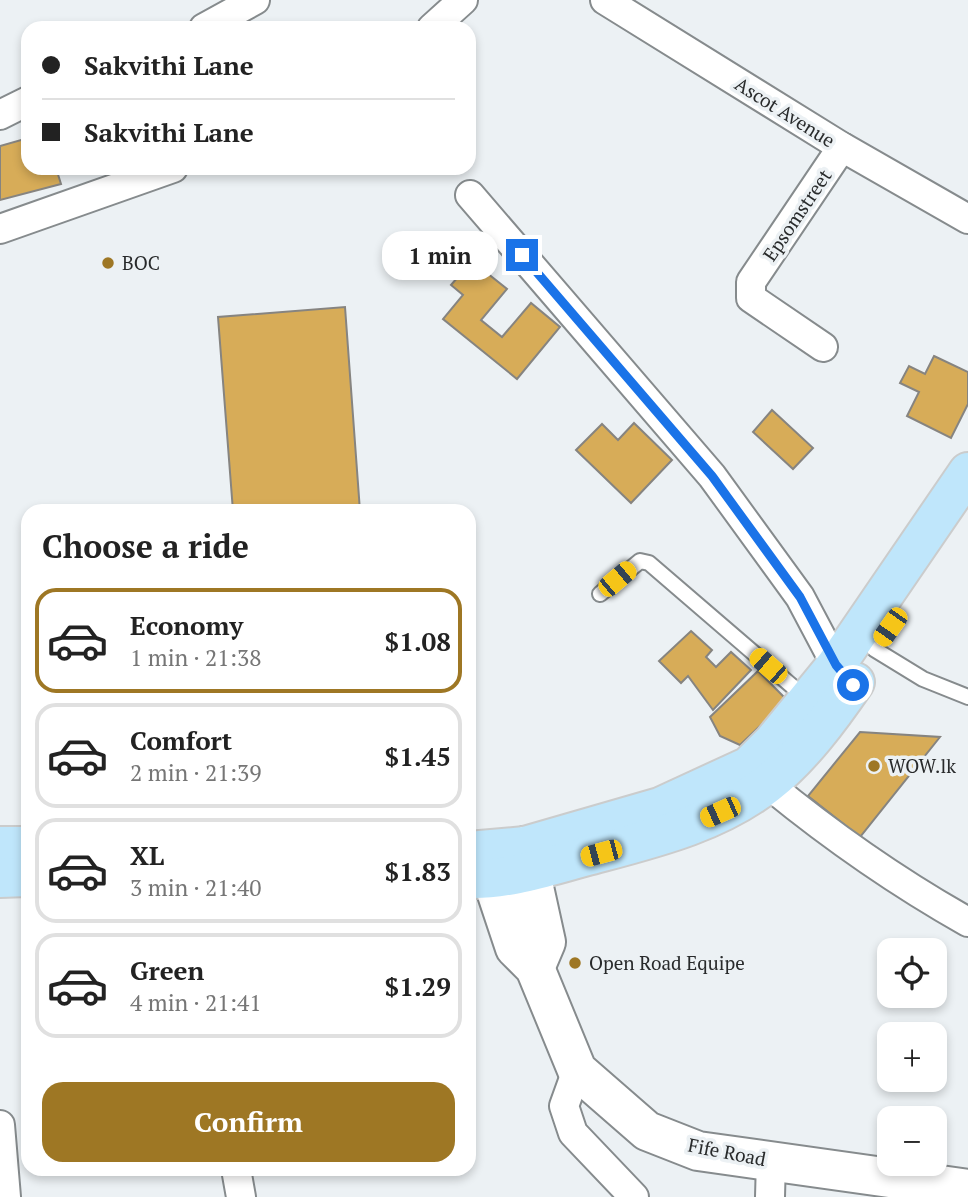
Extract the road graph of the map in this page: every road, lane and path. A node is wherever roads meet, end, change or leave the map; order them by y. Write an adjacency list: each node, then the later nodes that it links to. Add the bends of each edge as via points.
1 (255, 0): 4 (street)
2 (463, 0): 5 (street)
3 (605, 0): 8 (street, Ascot Avenue)
4 (217, 21)
5 (440, 21)
6 (21, 104): 7 (street)
7 (0, 115)
8 (842, 147): 11 (street, Ascot Avenue); 13 (street, Epsomstreet, via 751,282 751,298)
9 (153, 175): 12 (street)
10 (470, 195): 18 (street, via 712,476 800,597)
11 (968, 219)
12 (0, 229)
13 (823, 347)
14 (968, 472): 18 (main road)
15 (968, 516): 17 (main road)
16 (600, 594): 20 (lane, via 640,561 649,563)
17 (874, 649): 18 (main road); 19 (lane, via 923,679)
18 (845, 675): 20 (main road); 21 (main road, via 815,735)
19 (968, 697)
20 (808, 700): 23 (main road, via 749,766)
21 (768, 783): 23 (main road, via 720,812 670,834); 26 (street, via 810,819)
22 (21, 853): 25 (main road)
23 (529, 858): 24 (main road); 27 (main road, via 546,942)
24 (479, 865): 27 (main road, Fife Road, via 515,948)
25 (6, 868)
26 (968, 922)
27 (535, 968): 28 (main road, Fife Road)
28 (577, 1070): 31 (main road, Fife Road, via 647,1130); 35 (street, via 564,1107 573,1133)
29 (0, 1125): 33 (street)
30 (238, 1176): 34 (street)
31 (771, 1179): 32 (main road, Fife Road)
32 (951, 1189)
33 (6, 1197)
34 (242, 1197)
35 (634, 1197)

